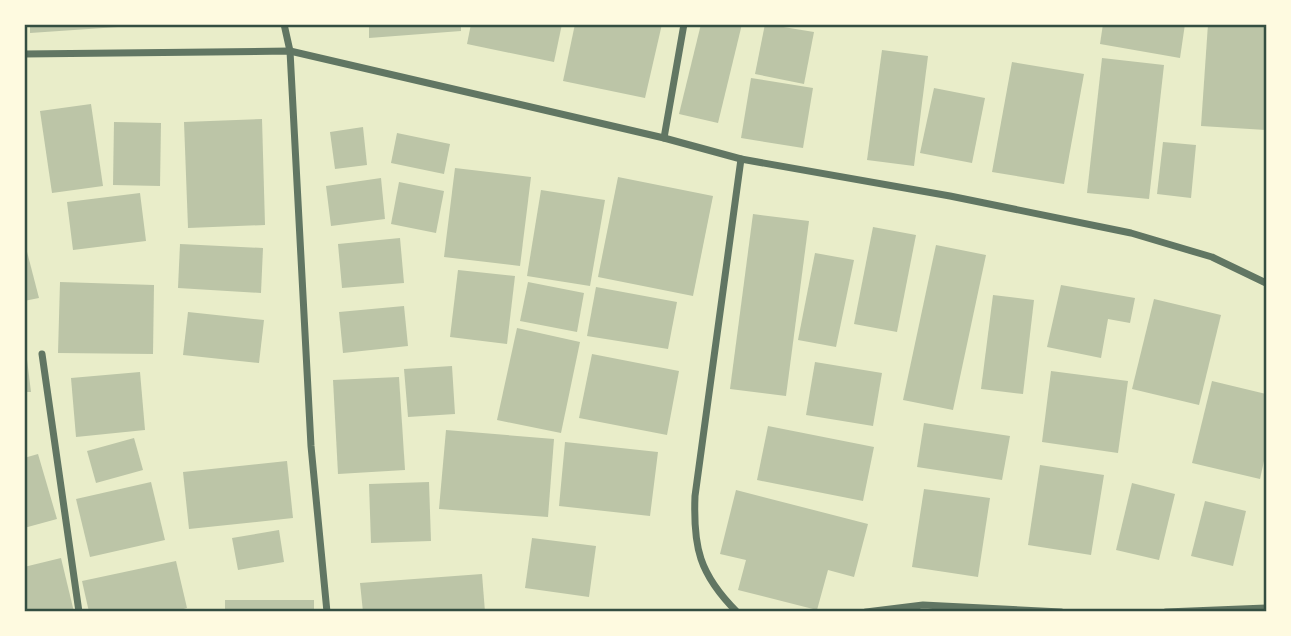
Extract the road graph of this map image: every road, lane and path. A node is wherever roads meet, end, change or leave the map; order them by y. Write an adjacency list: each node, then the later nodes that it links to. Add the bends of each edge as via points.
1 (284, 24): 3 (street)
2 (684, 24): 5 (street)
3 (290, 51): 4 (street); 5 (street); 11 (street, via 311,446)
4 (24, 54)
5 (664, 138): 6 (street)
6 (741, 159): 7 (street, via 1131,233 1212,257); 12 (street, via 700,458 694,538 705,569)
7 (1266, 283)
8 (42, 354): 10 (street)
9 (1266, 608): 15 (street)
10 (79, 611)
11 (327, 611)
12 (737, 611)
13 (866, 611): 14 (street, via 923,606)
14 (1061, 611)
15 (1166, 611)

